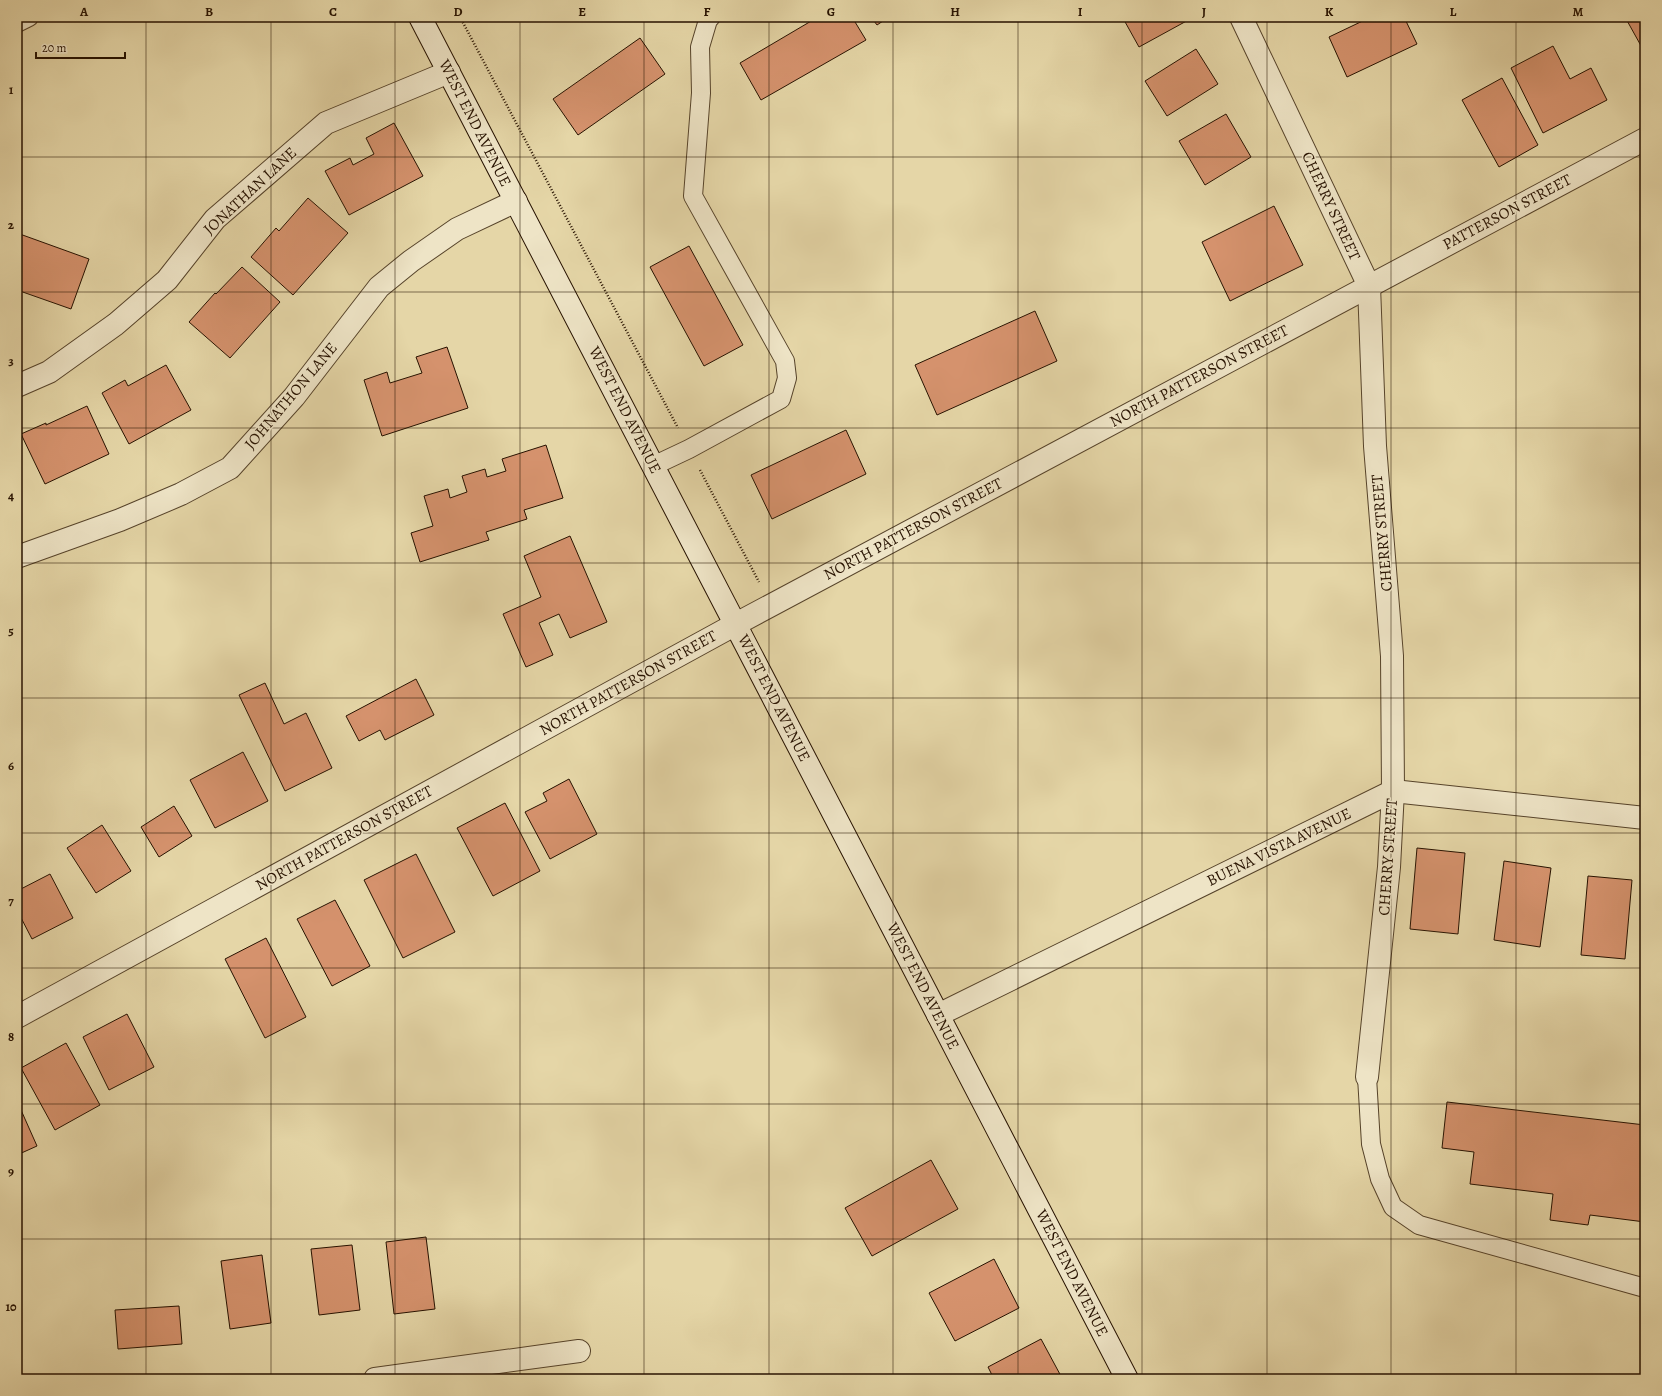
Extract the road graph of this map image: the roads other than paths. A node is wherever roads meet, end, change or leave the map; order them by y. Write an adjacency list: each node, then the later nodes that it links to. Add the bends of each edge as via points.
1 (29, 17): 5 (lane)
2 (420, 17): 6 (street, WEST END AVENUE)
3 (711, 17): 11 (lane, via 700,47 700,92 693,196 785,361 787,378 781,399)
4 (1241, 17): 9 (street, CHERRY STREET)
5 (17, 24)
6 (449, 72): 8 (street, WEST END AVENUE); 10 (street, JONATHAN LANE, via 326,122 215,219 167,280 116,324 49,372)
7 (1645, 139): 9 (street, PATTERSON STREET)
8 (516, 201): 11 (street, WEST END AVENUE); 12 (street, JOHNATHON LANE, via 457,229 411,260 379,287 294,397 230,468 181,494 120,520)
9 (1369, 286): 13 (street, NORTH PATTERSON STREET); 14 (street, CHERRY STREET, via 1375,446 1392,656)
10 (17, 386)
11 (653, 466): 13 (street, WEST END AVENUE)
12 (17, 557)
13 (736, 624): 16 (street, WEST END AVENUE); 17 (street, NORTH PATTERSON STREET)
14 (1393, 791): 15 (street); 16 (street, BUENA VISTA AVENUE); 18 (street, CHERRY STREET, via 1389,867)
15 (1645, 818)
16 (938, 1015): 22 (street, WEST END AVENUE)
17 (17, 1017)
18 (1367, 1077): 19 (lane, via 1371,1144 1380,1179 1394,1207 1419,1225)
19 (1645, 1288)
20 (579, 1351): 21 (street)
21 (375, 1379)
22 (1127, 1379)

